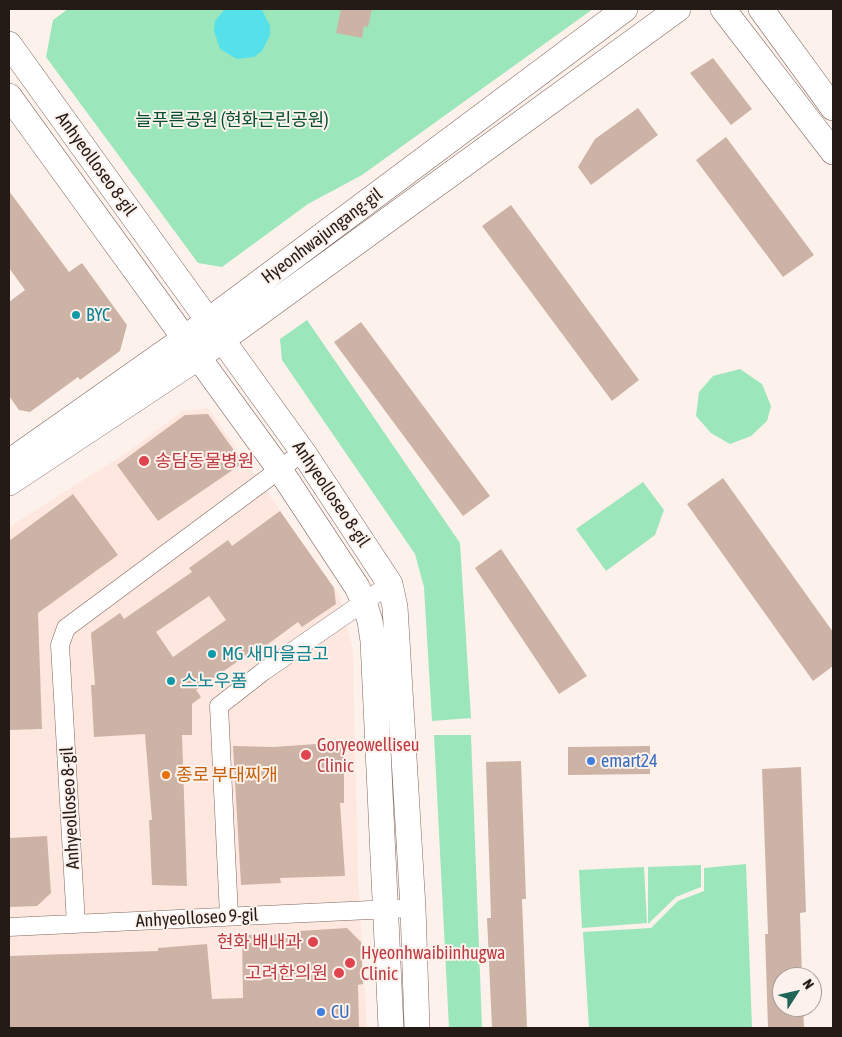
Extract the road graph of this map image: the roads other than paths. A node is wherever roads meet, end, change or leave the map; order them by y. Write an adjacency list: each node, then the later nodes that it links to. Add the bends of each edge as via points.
1 (625, 9): 9 (street, Hyeonhwajungang-gil)
2 (678, 9): 9 (street)
3 (723, 9): 8 (street)
4 (761, 9): 7 (street)
5 (9, 44): 9 (street, Anhyeolloseo 8-gil)
6 (9, 96): 10 (street, Anhyeolloseo 8-gil)
7 (833, 108)
8 (833, 152)
9 (217, 330): 10 (street, Hyeonhwajungang-gil); 11 (street, Anhyeolloseo 8-gil)
10 (192, 348): 12 (street, Hyeonhwajungang-gil); 13 (street, Anhyeolloseo 8-gil)
11 (303, 452): 13 (street); 14 (street, Anhyeolloseo 8-gil)
12 (14, 464)
13 (280, 470): 15 (street, Anhyeolloseo 8-gil); 19 (street, Anhyeolloseo 8-gil, via 66,628 60,645)
14 (390, 584): 15 (street); 16 (street, Anhyeolloseo 8-gil, via 395,606)
15 (364, 602): 17 (street, Anhyeolloseo 8-gil, via 373,641); 18 (street, via 219,706)
16 (413, 908): 17 (street, Anhyeolloseo 9-gil); 22 (street, Anhyeolloseo 8-gil)
17 (386, 910): 18 (street, Anhyeolloseo 9-gil); 21 (street, Anhyeolloseo 8-gil)
18 (229, 916): 19 (street, Anhyeolloseo 9-gil)
19 (76, 924): 20 (street, Anhyeolloseo 9-gil)
20 (9, 927)
21 (390, 1028)
22 (417, 1028)

